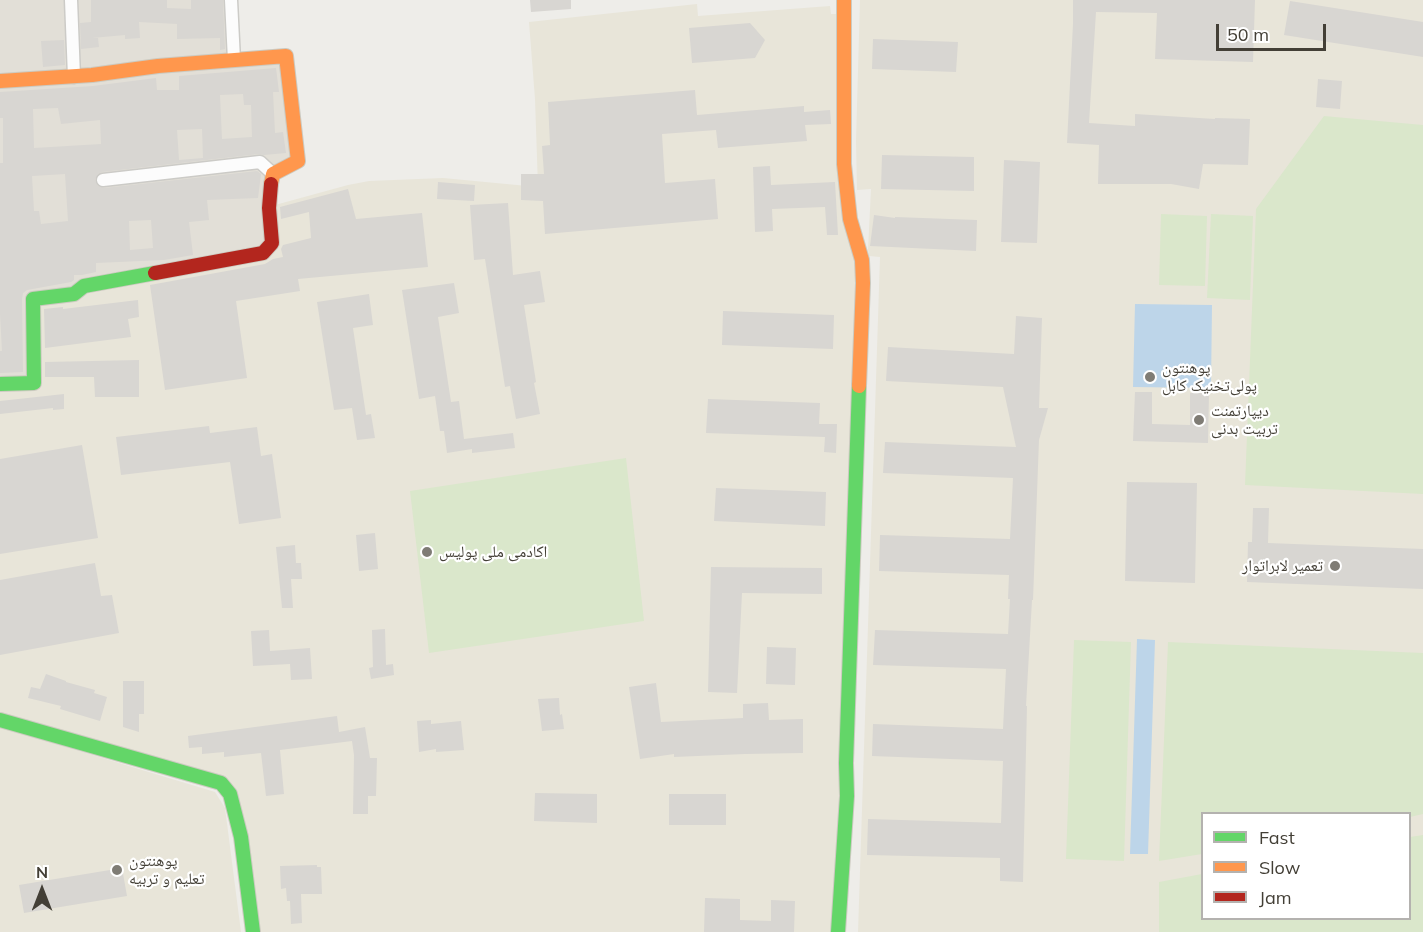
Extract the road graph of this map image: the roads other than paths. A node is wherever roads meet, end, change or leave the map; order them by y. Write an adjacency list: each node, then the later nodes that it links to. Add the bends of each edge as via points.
1 (71, 0): 5 (street)
2 (231, 0): 4 (street)
3 (844, 0): 12 (street, via 844,164 863,284 846,807)
4 (234, 60): 5 (street); 7 (street, via 286,56 298,161)
5 (74, 77): 6 (street)
6 (0, 81)
7 (273, 174): 8 (street, via 260,162); 9 (street, via 268,208 272,243 263,253 84,286 74,294 33,299 34,383)
8 (103, 180)
9 (0, 384)
10 (0, 720): 11 (street, via 221,783 230,794 241,837)
11 (254, 932)
12 (838, 932)

